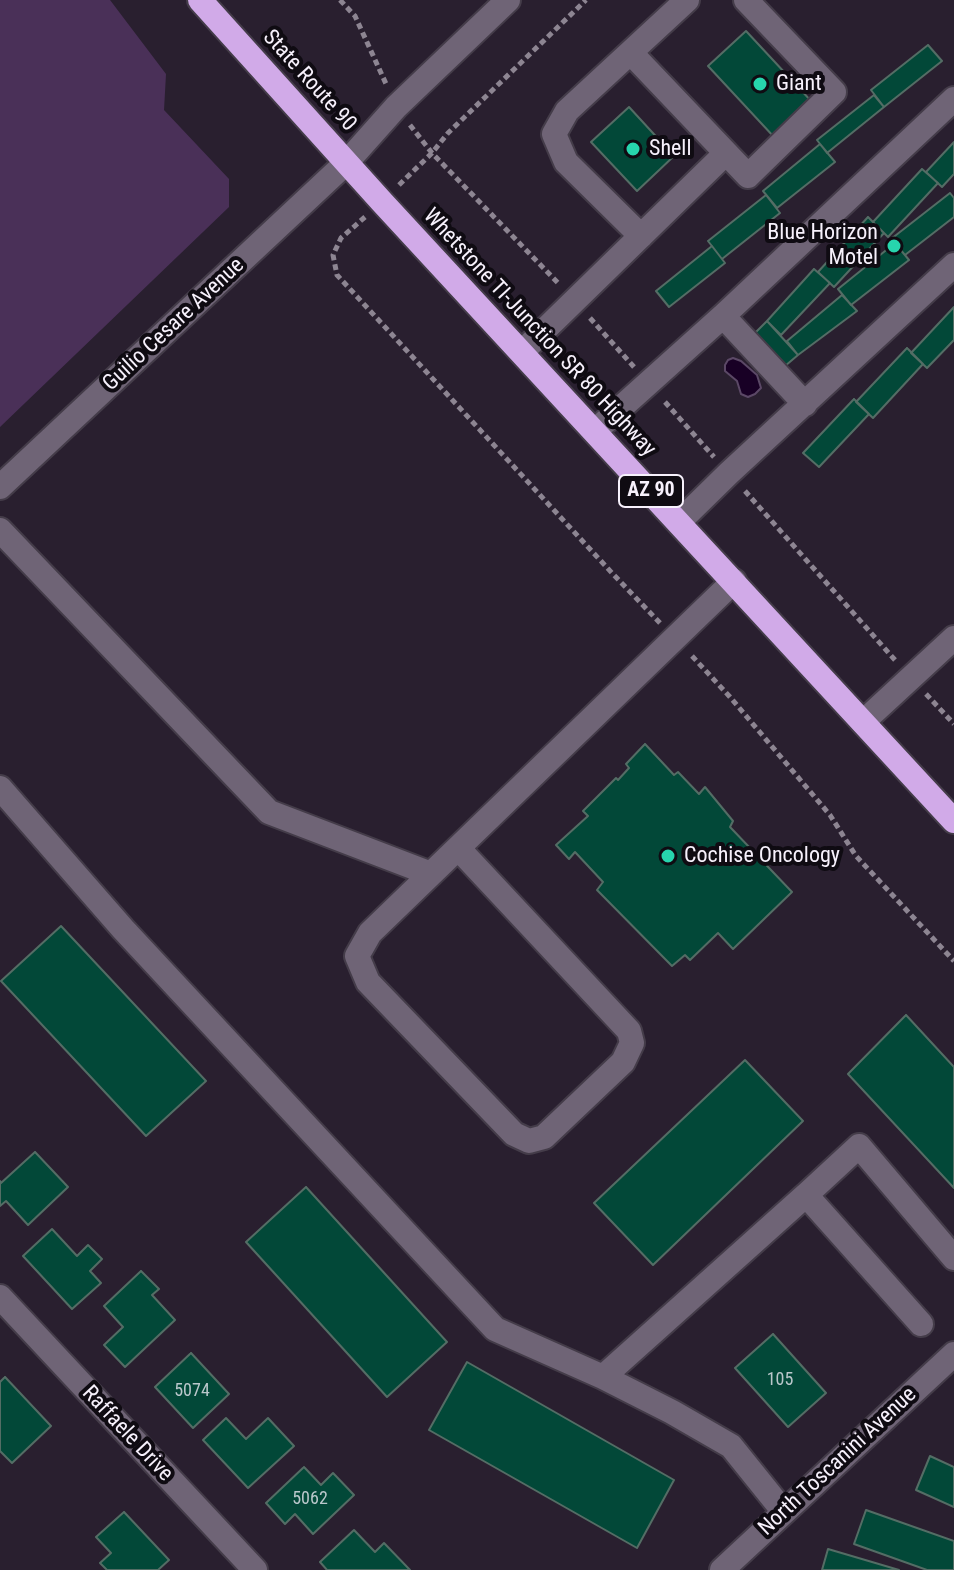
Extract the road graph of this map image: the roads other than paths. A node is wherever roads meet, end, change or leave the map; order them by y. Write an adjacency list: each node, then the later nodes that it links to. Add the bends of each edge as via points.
1 (200, 0): 8 (highway, State Route 90 / AZ 90)
2 (508, 0): 8 (street, Guilio Cesare Avenue, via 396,107)
3 (687, 0): 5 (street)
4 (746, 0): 7 (street, via 834,92 748,176)
5 (631, 53): 7 (street); 9 (street, via 567,111 554,134 566,162)
6 (954, 99): 11 (street)
7 (726, 153): 9 (street)
8 (347, 162): 12 (highway, Whetstone TI-Junction SR 80 Highway / AZ 90); 15 (street, Guilio Cesare Avenue)
9 (641, 236): 12 (street)
10 (954, 265): 13 (street)
11 (723, 316): 13 (street); 14 (street)
12 (522, 352): 14 (highway, Whetstone TI-Junction SR 80 Highway / AZ 90)
13 (805, 404): 16 (street)
14 (595, 431): 16 (highway, Whetstone TI-Junction SR 80 Highway / AZ 90)
15 (0, 487)
16 (679, 522): 18 (highway, Whetstone TI-Junction SR 80 Highway / AZ 90)
17 (0, 530): 24 (street, via 269,812)
18 (734, 581): 20 (highway, Whetstone TI-Junction SR 80 Highway / AZ 90); 23 (street)
19 (954, 638): 20 (street)
20 (863, 722): 22 (highway, Whetstone TI-Junction SR 80 Highway / AZ 90)
21 (0, 788): 30 (street, via 123,929 495,1329)
22 (954, 821)
23 (458, 848): 24 (street); 24 (street, via 629,1031 632,1043 623,1062 544,1137 529,1141 514,1134 368,982 357,956 370,933)
24 (431, 874)
25 (806, 1195): 26 (street, via 859,1146); 28 (street); 30 (street)
26 (954, 1258)
27 (0, 1297): 32 (street, Raffaele Drive)
28 (921, 1324)
29 (953, 1358): 31 (street, North Toscanini Avenue)
30 (603, 1377): 31 (street, via 731,1446)
31 (784, 1512): 33 (street, North Toscanini Avenue)
32 (244, 1566)
33 (722, 1570)

